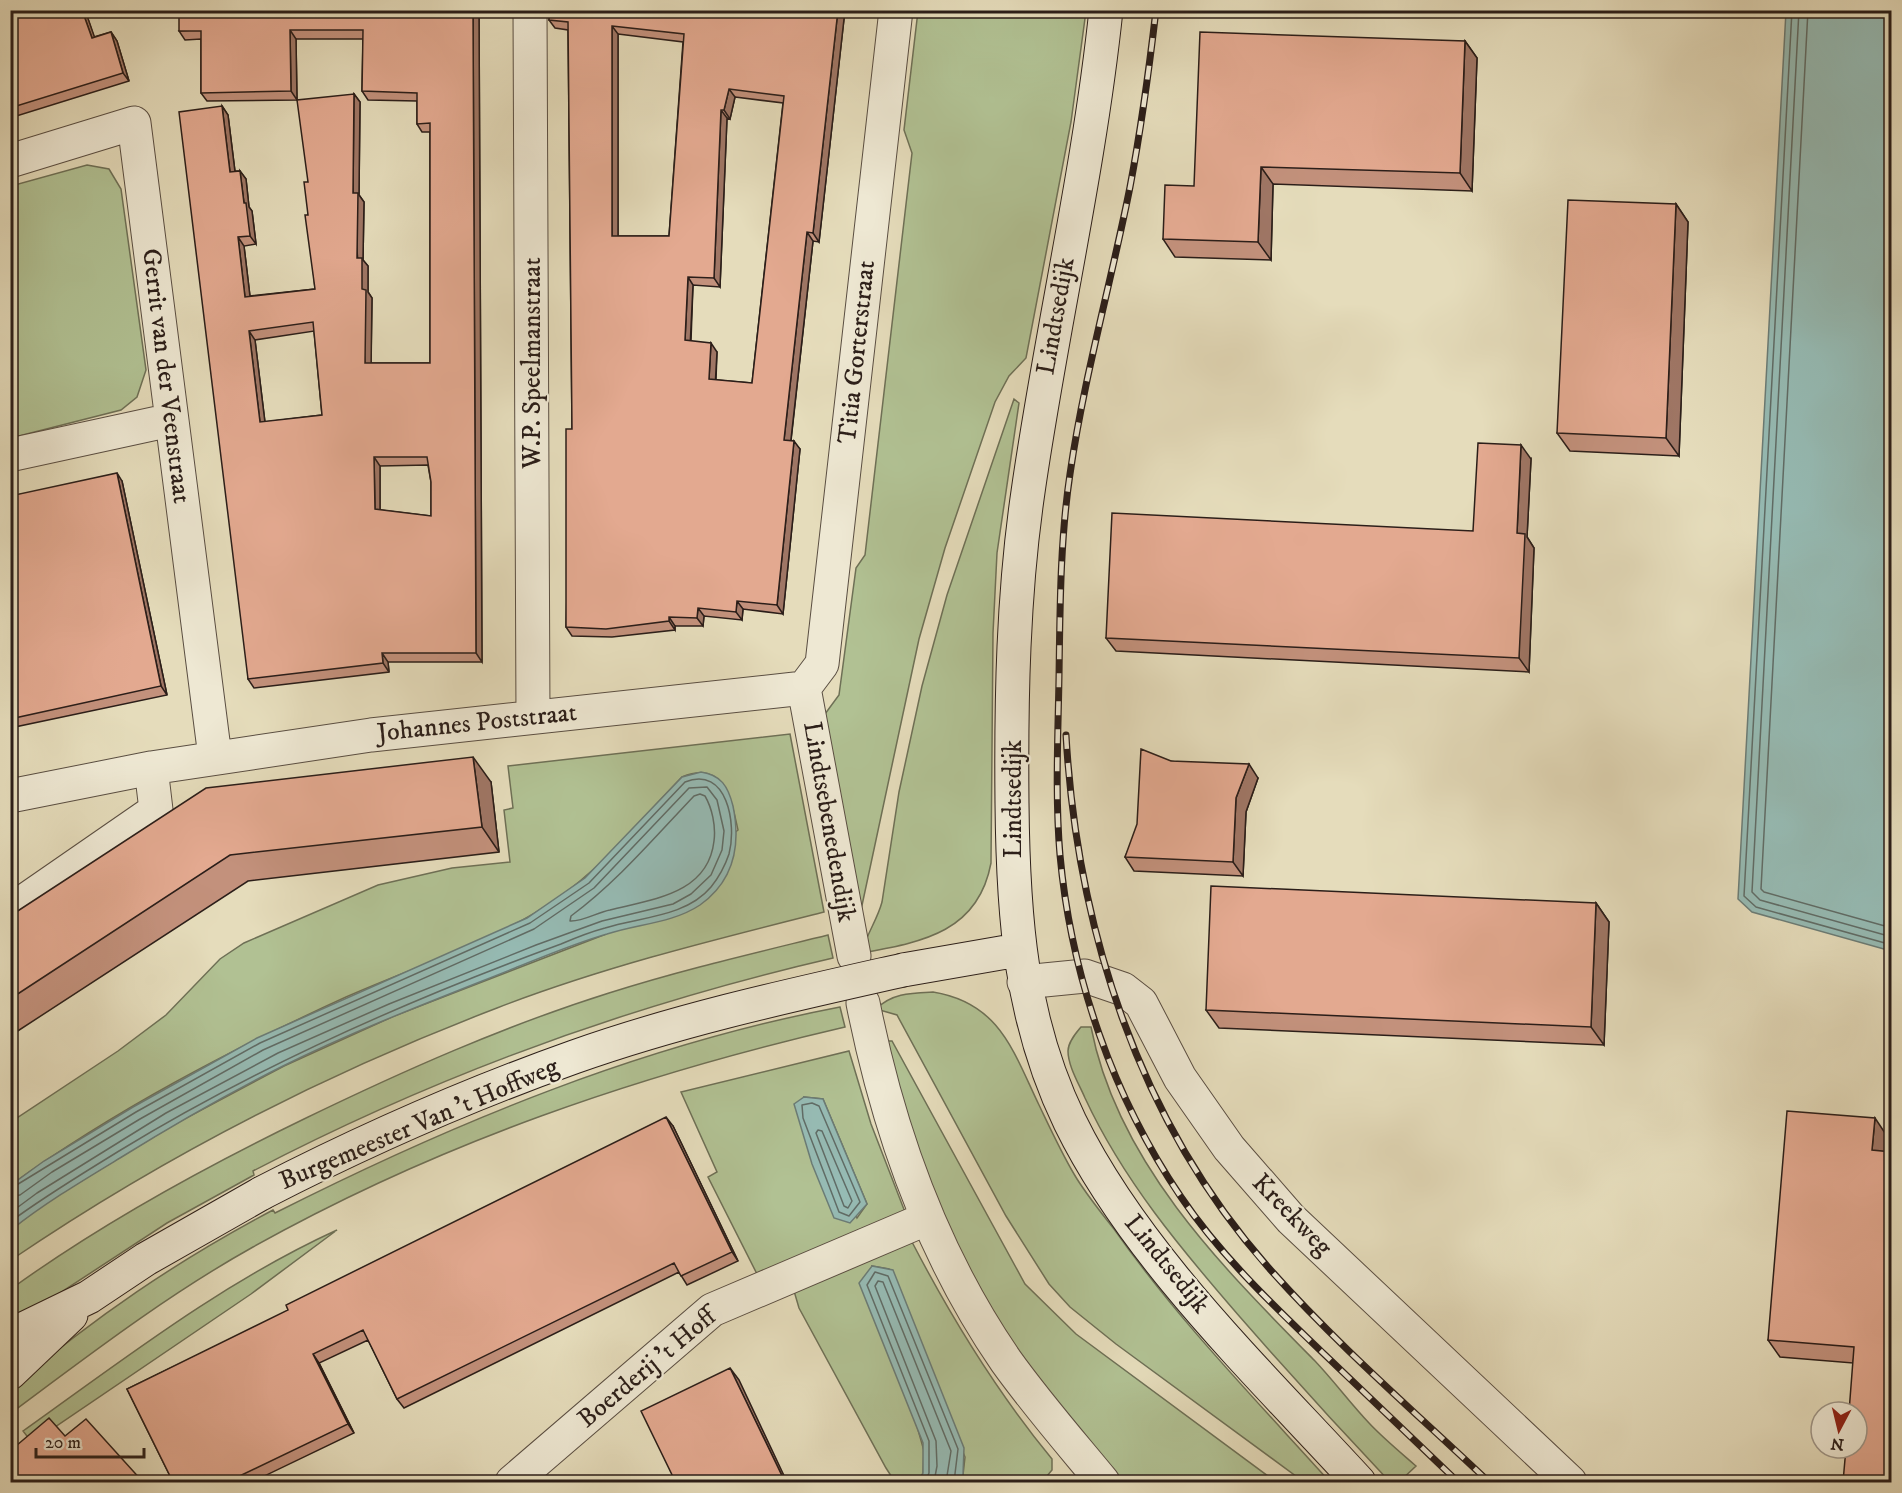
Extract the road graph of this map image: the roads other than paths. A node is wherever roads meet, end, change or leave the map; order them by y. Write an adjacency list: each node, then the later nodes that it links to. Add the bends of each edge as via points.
1 (530, 10): 8 (street, W.P. Speelmanstraat)
2 (896, 10): 7 (street, Titia Gorterstraat, via 822,663)
3 (1106, 10): 13 (street, Lindtsedijk, via 1027,496 1015,625 1012,799)
4 (10, 161): 5 (street, Gerrit van der Veenstraat, via 134,123)
5 (171, 420): 6 (street); 9 (street, Gerrit van der Veenstraat)
6 (10, 455)
7 (804, 688): 8 (street, Johannes Poststraat); 14 (street, Lindtsebenedendijk)
8 (533, 716): 9 (street, Johannes Poststraat)
9 (215, 757): 10 (street, Johannes Poststraat)
10 (151, 768): 11 (street, Johannes Poststraat); 12 (street, via 156,810)
11 (10, 795)
12 (10, 911)
13 (1018, 950): 15 (street, Lindtsedijk); 18 (street, Burgemeester Van 't Hoffweg, bridge, via 903,970 735,1008 575,1057 414,1120 262,1193 156,1253)
14 (854, 956)
15 (1024, 982): 23 (street, Lindtsedijk, via 1033,1024 1056,1091 1083,1147 1121,1207 1197,1304); 24 (street, Kreekweg, via 1085,976 1123,989 1141,1003 1186,1087 1229,1148 1291,1219)
16 (863, 1003): 17 (street, via 891,1117)
17 (928, 1218): 21 (street, via 957,1280 1005,1359); 22 (street, Boerderij 't Hoff, via 712,1310)
18 (90, 1297): 19 (street, Burgemeester Van 't Hoffweg); 20 (street, Burgemeester Van 't Hoffweg)
19 (10, 1338)
20 (10, 1373)
21 (1092, 1479)
22 (512, 1482)
23 (1359, 1482)
24 (1570, 1482)

